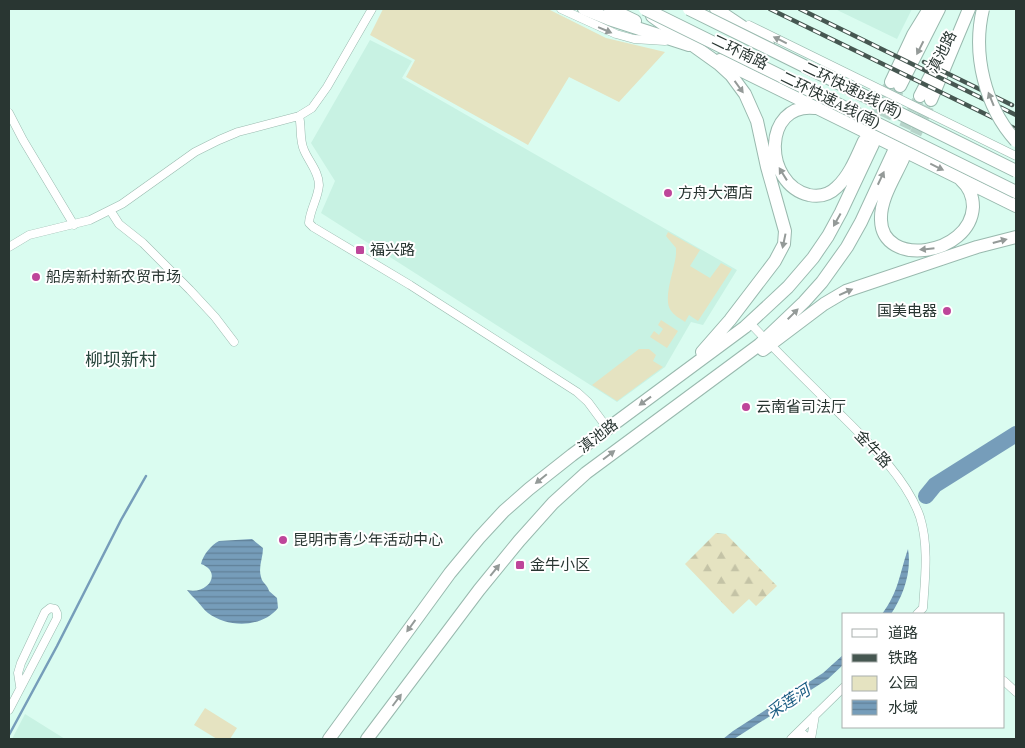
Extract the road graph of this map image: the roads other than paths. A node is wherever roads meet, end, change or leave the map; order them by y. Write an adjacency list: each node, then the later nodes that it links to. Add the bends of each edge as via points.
1 (372, 9): 21 (street, via 327,87 312,108)
2 (561, 9): 17 (street, one-way to 17, via 623,36)
3 (610, 9): 16 (main road)
4 (641, 9): 17 (main road)
5 (645, 9): 26 (main road, 二环快速A线(南), bridge)
6 (652, 9): 26 (main road, 二环南路)
7 (683, 9): 24 (main road, 二环南路)
8 (689, 9): 18 (main road, 二环快速B线(南), bridge)
9 (716, 9): 18 (main road, bridge); 23 (street, one-way to 9)
10 (929, 9): 11 (main road, 滇池路, one-way to 10, via 896,84 914,35)
11 (939, 9)
12 (964, 9): 13 (main road, 滇池路, via 926,98)
13 (969, 9)
14 (983, 9): 22 (main road, one-way to 14, bridge, via 994,107 984,77 979,42)
15 (589, 11): 16 (main road)
16 (673, 38): 17 (main road)
17 (690, 44): 19 (main road); 36 (main road, one-way to 36, via 725,70 741,88 752,108 785,237 776,261 736,313 703,351)
18 (789, 58): 24 (main road, 二环快速B线(南), bridge)
19 (818, 108): 25 (main road, one-way to 25); 32 (main road, 滇池路, via 791,113 783,120 776,135 774,146 778,164 794,188 813,196 831,192 844,180 868,142 844,205 828,236 797,278)
20 (9, 113): 29 (street)
21 (299, 116): 28 (street, via 238,132 203,148); 37 (street, via 303,149 319,182 309,223 576,392 588,402)
22 (1016, 141)
23 (1016, 156)
24 (1016, 172)
25 (960, 178): 27 (main road); 34 (main road, via 968,188 973,204 963,232 948,244 934,249 902,248 885,235 881,219 898,156 839,259)
26 (1016, 191)
27 (1016, 206)
28 (110, 210): 29 (street); 35 (street, via 119,224 190,290)
29 (74, 224): 31 (street, via 29,235)
30 (1016, 237): 34 (main road, one-way to 30, via 787,334 824,304 846,292)
31 (9, 247)
32 (769, 306): 33 (main road, 滇池路); 34 (main road, via 763,321)
33 (750, 323): 34 (street, 金牛路); 36 (main road, 滇池路)
34 (769, 340): 38 (street, 金牛路, via 897,474 913,500 924,532 925,583); 47 (main road, 滇池路, one-way to 34, via 487,580 545,512 586,473)
35 (234, 342)
36 (662, 389): 37 (main road, 滇池路, one-way to 37)
37 (608, 429): 46 (main road, 滇池路, one-way to 46, via 529,489 479,538)
38 (920, 611)
39 (1005, 682): 42 (street)
40 (20, 686): 40 (street, via 57,618 55,609 45,612 21,663 18,673); 43 (street)
41 (842, 689): 44 (street)
42 (1016, 692)
43 (9, 710)
44 (815, 715): 45 (street); 48 (street)
45 (794, 737): 48 (street, via 803,734)
46 (329, 739)
47 (368, 739)
48 (811, 739)

